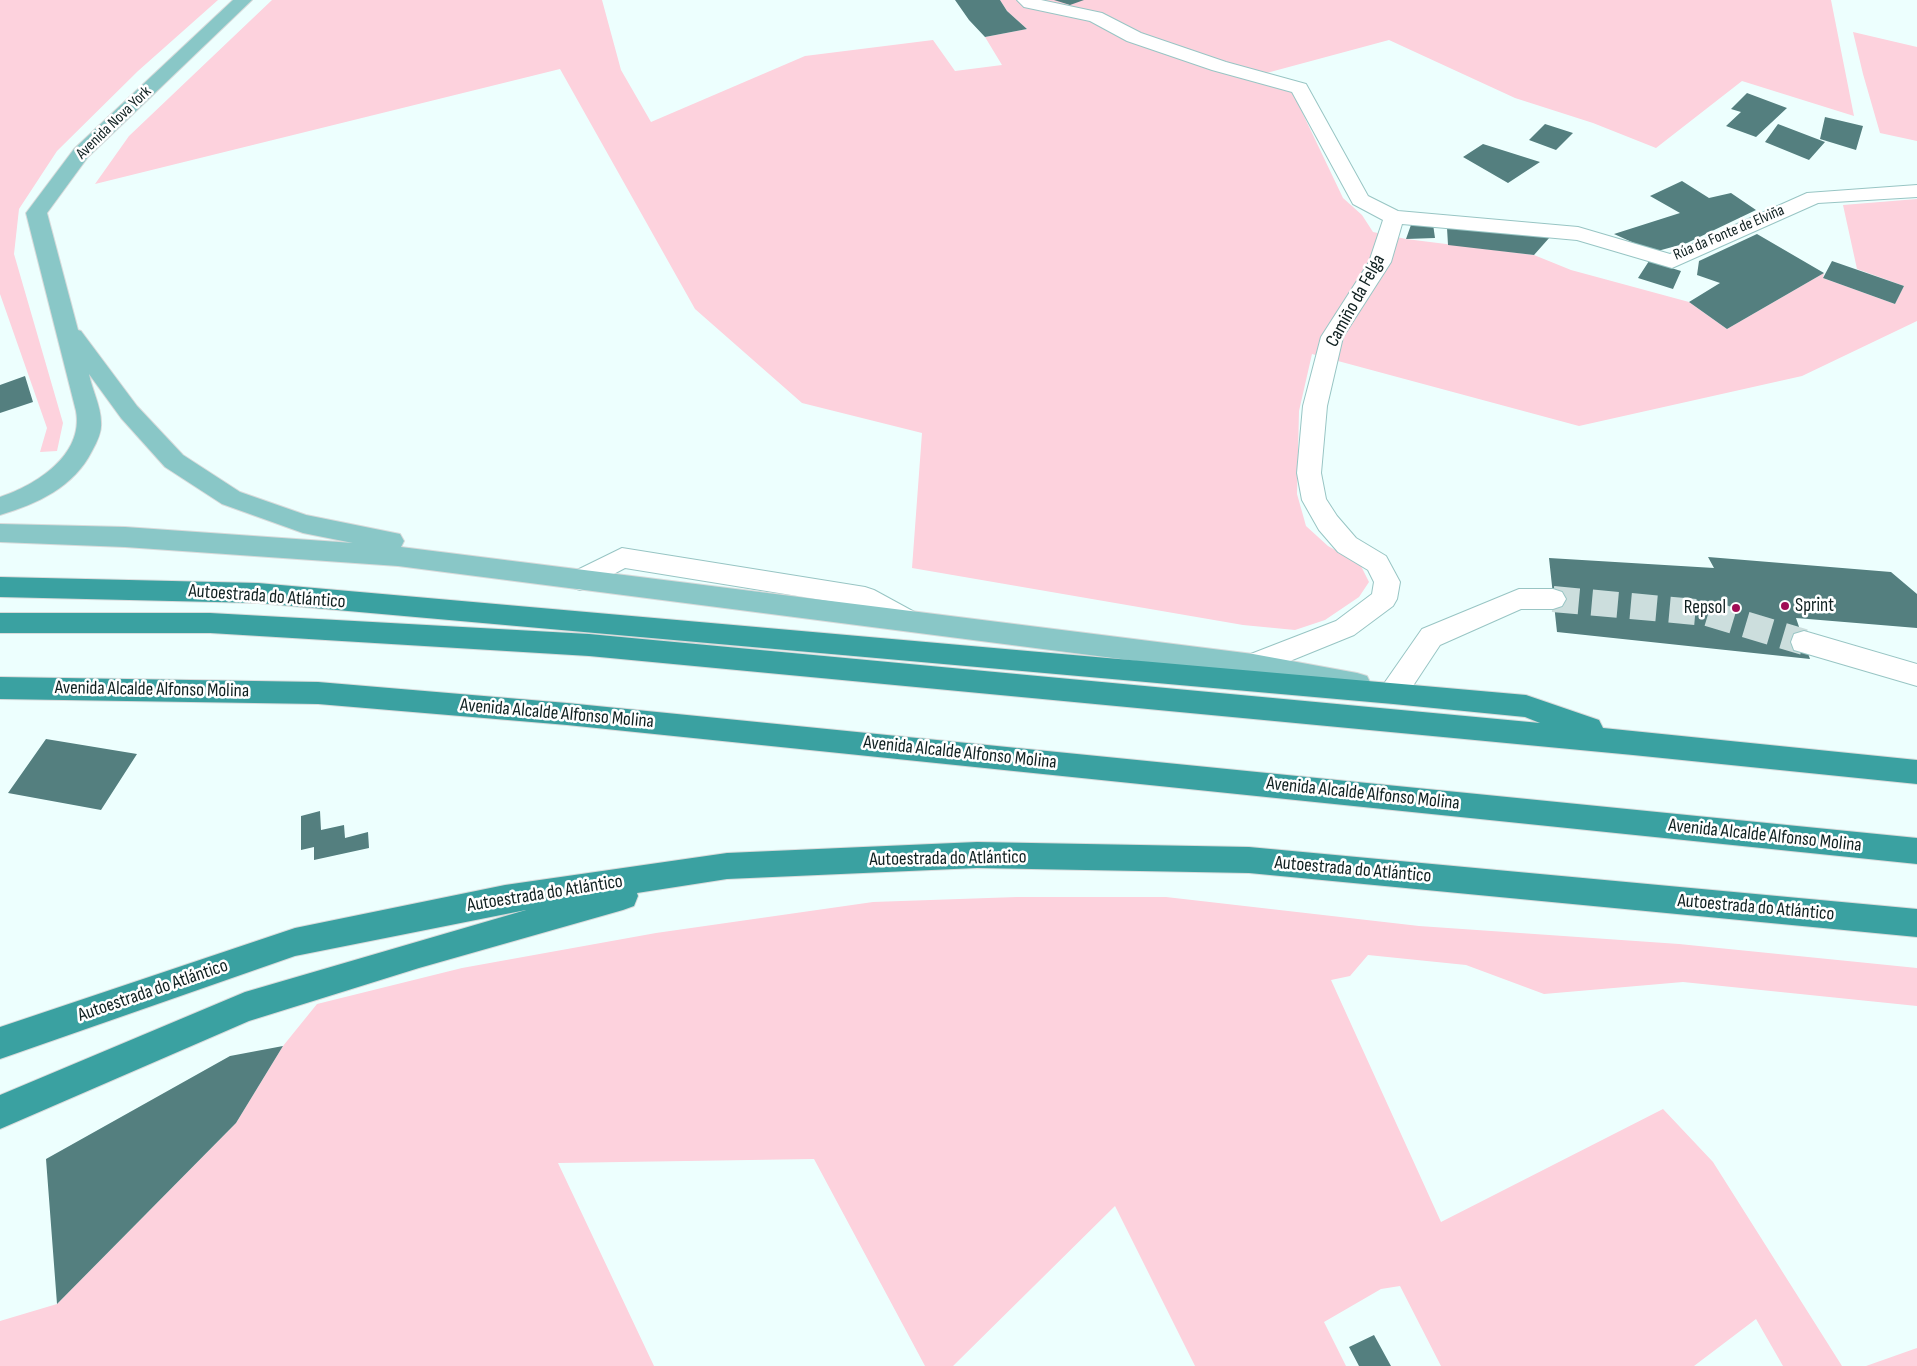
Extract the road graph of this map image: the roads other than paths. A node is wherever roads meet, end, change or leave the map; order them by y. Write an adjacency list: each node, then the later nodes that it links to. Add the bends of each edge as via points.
1 (243, 0): 5 (main road, Avenida Nova York, via 81,153 36,213)
2 (1026, 0): 4 (street, via 1096,17 1134,37 1219,66 1299,88 1360,200)
3 (1917, 191): 4 (street, Rúa da Fonte de Elviña, via 1814,197 1672,261 1578,234)
4 (1394, 217): 13 (street, Camiño da Felga, via 1380,262 1332,337 1315,406 1309,473 1314,500 1328,523 1347,545 1377,563 1387,582 1384,599 1345,628)
5 (67, 328): 6 (main road, via 90,426 85,443 72,463 54,480 31,495); 8 (main road, via 129,412 174,461 231,498 302,524 446,551 513,558)
6 (0, 506)
7 (0, 533): 8 (main road, via 125,536 398,556)
8 (580, 580): 13 (main road)
9 (0, 587): 16 (highway, Autoestrada do Atlántico, via 258,593)
10 (1553, 599): 16 (street, via 1519,599 1430,637)
11 (0, 623): 17 (highway, via 210,623 589,645)
12 (1804, 642): 14 (street)
13 (1253, 665): 16 (main road)
14 (1917, 675)
15 (0, 688): 19 (highway, Avenida Alcalde Alfonso Molina, via 318,693 547,712)
16 (1393, 693): 17 (highway, Autoestrada do Atlántico, via 1526,706)
17 (1633, 743): 18 (highway)
18 (1917, 772)
19 (1917, 851)
20 (727, 866): 21 (highway, Autoestrada do Atlántico, via 977,855 1249,860); 22 (highway, Autoestrada do Atlántico, via 505,898 295,942); 23 (highway, via 245,1007)
21 (1917, 923)
22 (0, 1043)
23 (0, 1112)

